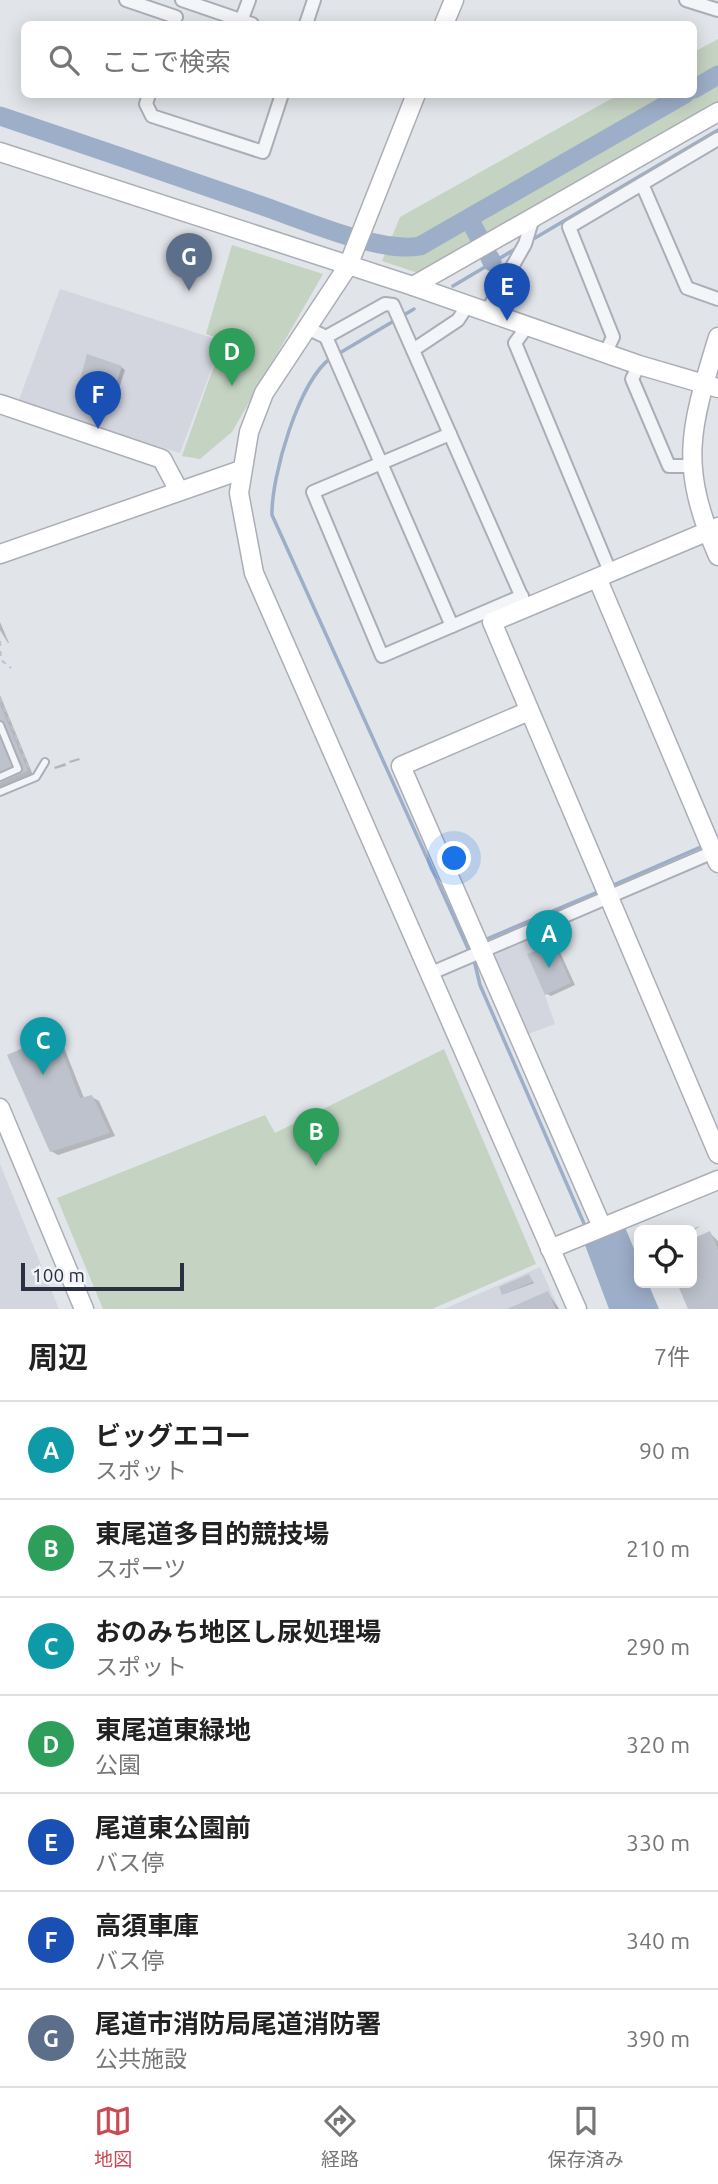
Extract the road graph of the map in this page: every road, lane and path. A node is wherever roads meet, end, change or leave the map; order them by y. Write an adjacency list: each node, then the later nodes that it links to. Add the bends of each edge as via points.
1 (126, 0): 8 (street)
2 (182, 0): 8 (street); 9 (street)
3 (249, 0): 10 (street)
4 (314, 0): 11 (street)
5 (454, 0): 12 (street)
6 (686, 0): 7 (street)
7 (718, 10)
8 (174, 21)
9 (241, 21)
10 (247, 21)
11 (307, 21)
12 (445, 21)
13 (148, 98): 14 (street, via 152,116 262,152)
14 (281, 98)
15 (414, 98): 21 (street)
16 (718, 112): 20 (street)
17 (718, 139): 19 (street)
18 (0, 152): 21 (street)
19 (642, 184): 23 (street, via 687,288); 31 (street, via 569,227 613,337)
20 (533, 218): 22 (street); 25 (street, via 525,244)
21 (350, 260): 22 (street); 26 (street)
22 (412, 286): 24 (street)
23 (718, 299)
24 (467, 306): 25 (street); 30 (street, via 458,320)
25 (486, 313): 27 (street)
26 (307, 328): 28 (street); 38 (street, via 264,393 248,432)
27 (526, 328): 31 (street); 43 (street, via 515,342)
28 (326, 337): 30 (street, via 385,304 393,305); 36 (street)
29 (718, 337): 33 (street)
30 (413, 350): 35 (street)
31 (605, 354): 32 (street)
32 (639, 365): 33 (street); 37 (street, via 632,379 669,466)
33 (711, 386): 37 (street, via 691,435)
34 (0, 404): 39 (street, via 162,459)
35 (450, 434): 36 (street); 44 (street)
36 (381, 463): 45 (street); 45 (street, via 313,492 382,656)
37 (692, 466): 40 (street, via 695,498)
38 (240, 470): 39 (street); 58 (street, via 242,523 254,573)
39 (179, 491): 41 (street)
40 (713, 529): 42 (street); 43 (street)
41 (0, 554)
42 (718, 556)
43 (605, 577): 44 (street); 55 (street)
44 (525, 602): 45 (street); 49 (street, via 492,622)
45 (452, 626)
46 (0, 641): 47 (path, via 1,660)
47 (10, 668)
48 (0, 698): 53 (path)
49 (529, 711): 56 (street); 57 (street, via 401,766)
50 (0, 725): 52 (lane, via 18,769)
51 (45, 762): 53 (lane)
52 (0, 777)
53 (33, 779): 54 (lane)
54 (0, 792)
55 (714, 850): 56 (street)
56 (606, 891): 57 (street); 60 (street)
57 (476, 950): 58 (street); 62 (street)
58 (429, 974): 63 (street)
59 (0, 1108): 64 (street)
60 (718, 1154)
61 (718, 1180): 62 (street)
62 (593, 1231): 63 (street)
63 (550, 1249): 65 (street)
64 (84, 1309)
65 (577, 1309)

